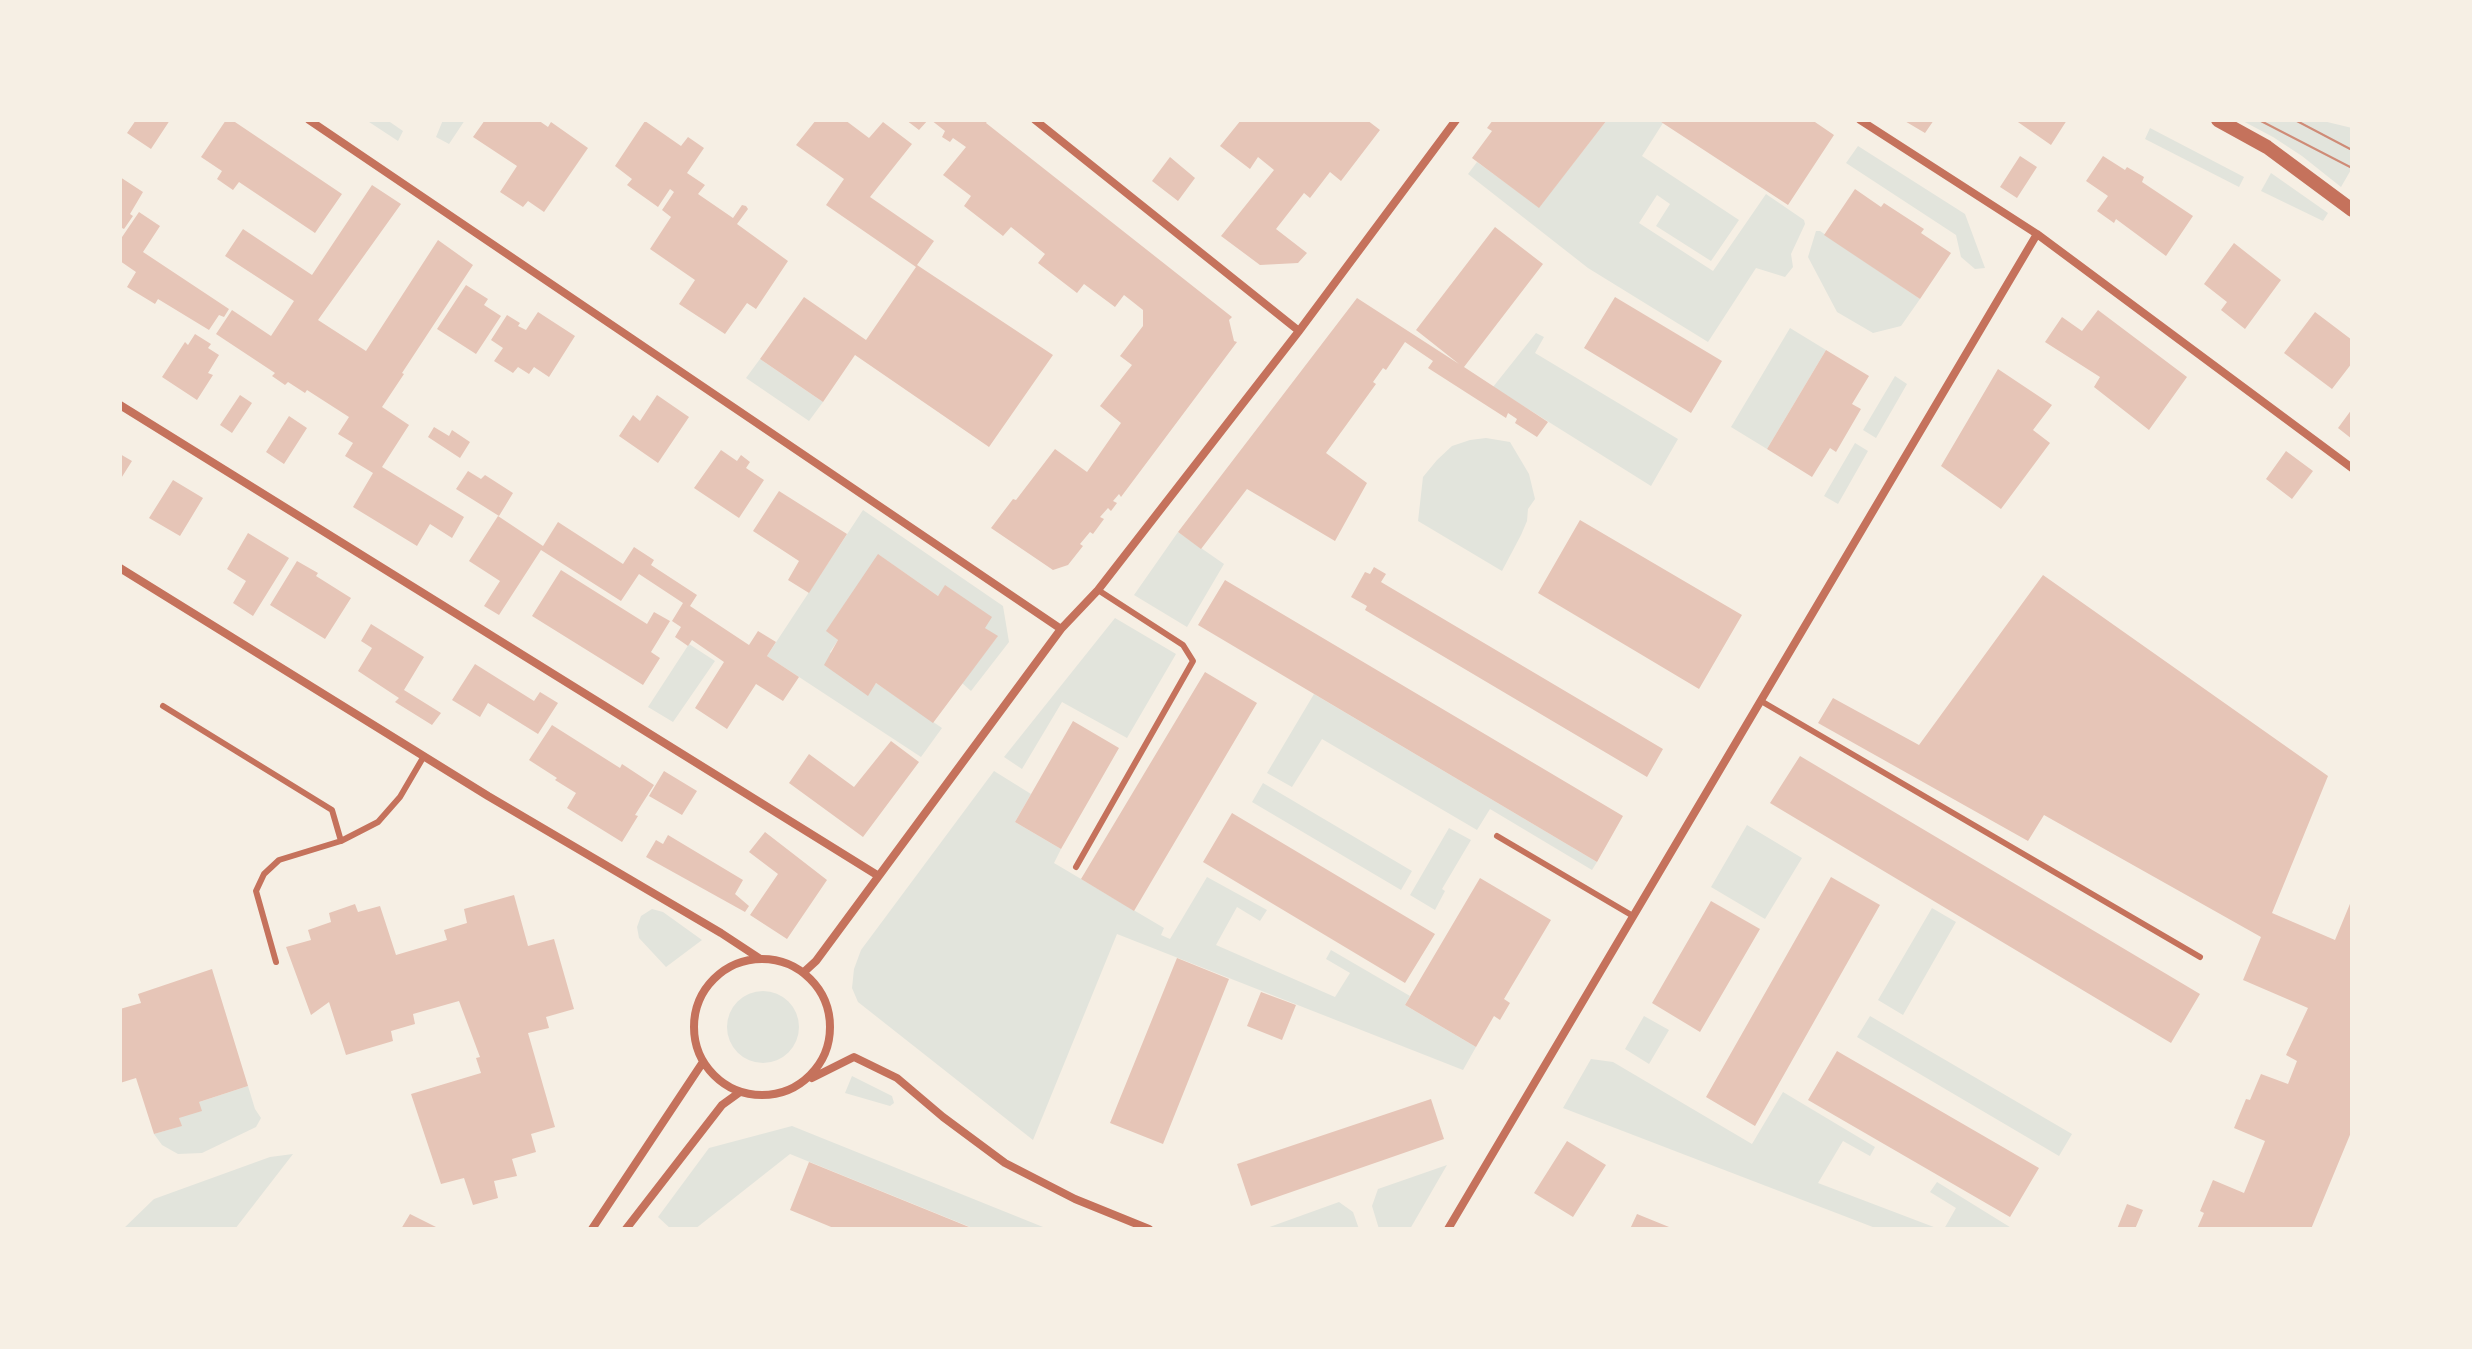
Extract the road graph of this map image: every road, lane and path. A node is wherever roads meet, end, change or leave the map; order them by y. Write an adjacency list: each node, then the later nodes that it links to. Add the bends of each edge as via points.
1 (309, 120): 13 (street)
2 (1035, 120): 8 (street)
3 (1456, 120): 8 (street)
4 (1860, 120): 7 (street)
5 (2218, 120): 6 (street, via 2267,147)
6 (2352, 210)
7 (2037, 234): 10 (street); 14 (street)
8 (1299, 331): 12 (street)
9 (120, 405): 20 (street)
10 (2352, 468)
11 (120, 568): 16 (street)
12 (1098, 590): 13 (street); 19 (lane, via 1183,645 1193,661)
13 (1061, 629): 20 (street)
14 (1761, 701): 21 (street); 22 (lane)
15 (163, 706): 18 (lane, via 332,810)
16 (424, 756): 18 (lane, via 378,822); 23 (street)
17 (1497, 836): 21 (lane)
18 (341, 841): 24 (lane, via 279,860 264,874 256,891)
19 (1076, 867)
20 (877, 875): 25 (street)
21 (1633, 916): 32 (street)
22 (2200, 957)
23 (759, 958): 25 (street, via 783,961); 26 (street, via 736,963 702,993 694,1015 694,1039)
24 (276, 962)
25 (804, 972): 27 (street, via 826,1000 831,1036 817,1070)
26 (703, 1062): 28 (street); 29 (street)
27 (804, 1082): 28 (street, via 762,1096); 31 (street, via 854,1057 897,1078 1005,1163)
28 (740, 1092): 30 (street, via 722,1105)
29 (592, 1229)
30 (626, 1229)
31 (1149, 1229)
32 (1448, 1229)

